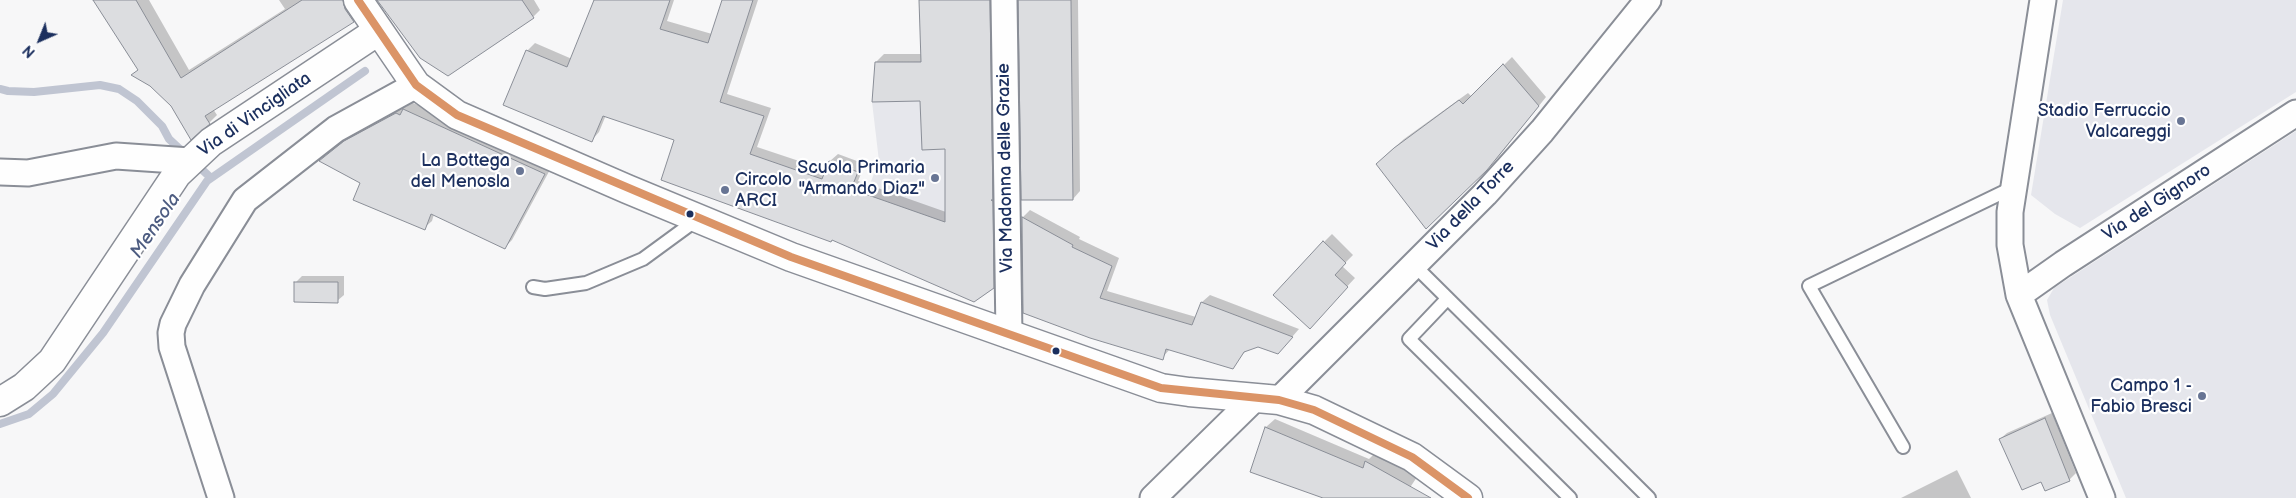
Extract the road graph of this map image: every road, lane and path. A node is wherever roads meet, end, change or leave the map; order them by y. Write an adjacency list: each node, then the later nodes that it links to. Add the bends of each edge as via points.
1 (358, 0): 5 (street)
2 (1004, 0): 16 (street, Via Madonna delle Grazie)
3 (1648, 0): 12 (street, Via della Torre, via 1542,131)
4 (2043, 0): 10 (street)
5 (381, 35): 6 (street); 8 (street, Via di Vincigliata, via 211,142)
6 (412, 79): 11 (street, via 457,115); 21 (street, via 336,129 245,200 192,285 173,324 170,334 172,347)
7 (2296, 113): 14 (street, Via del Gignoro)
8 (190, 162): 9 (street, via 116,156 28,173); 18 (street, Via di Vincigliata, via 177,174 52,361 24,387)
9 (0, 172)
10 (2014, 187): 14 (street, via 2009,223 2010,245); 19 (lane, via 1809,286)
11 (699, 218): 13 (lane, via 643,259 586,283 545,289); 16 (street, via 791,257)
12 (1414, 265): 15 (lane); 17 (street, Via della Torre)
13 (532, 287)
14 (2019, 295): 25 (street)
15 (1447, 299): 23 (lane, via 1409,339); 24 (lane)
16 (1010, 335): 17 (street, via 1161,388)
17 (1267, 399): 20 (street, via 1314,410 1412,456); 22 (street, Via della Torre)
18 (0, 402)
19 (1903, 447)
20 (1455, 494)
21 (221, 498)
22 (1153, 498)
23 (1570, 498)
24 (1649, 498)
25 (2102, 498)

